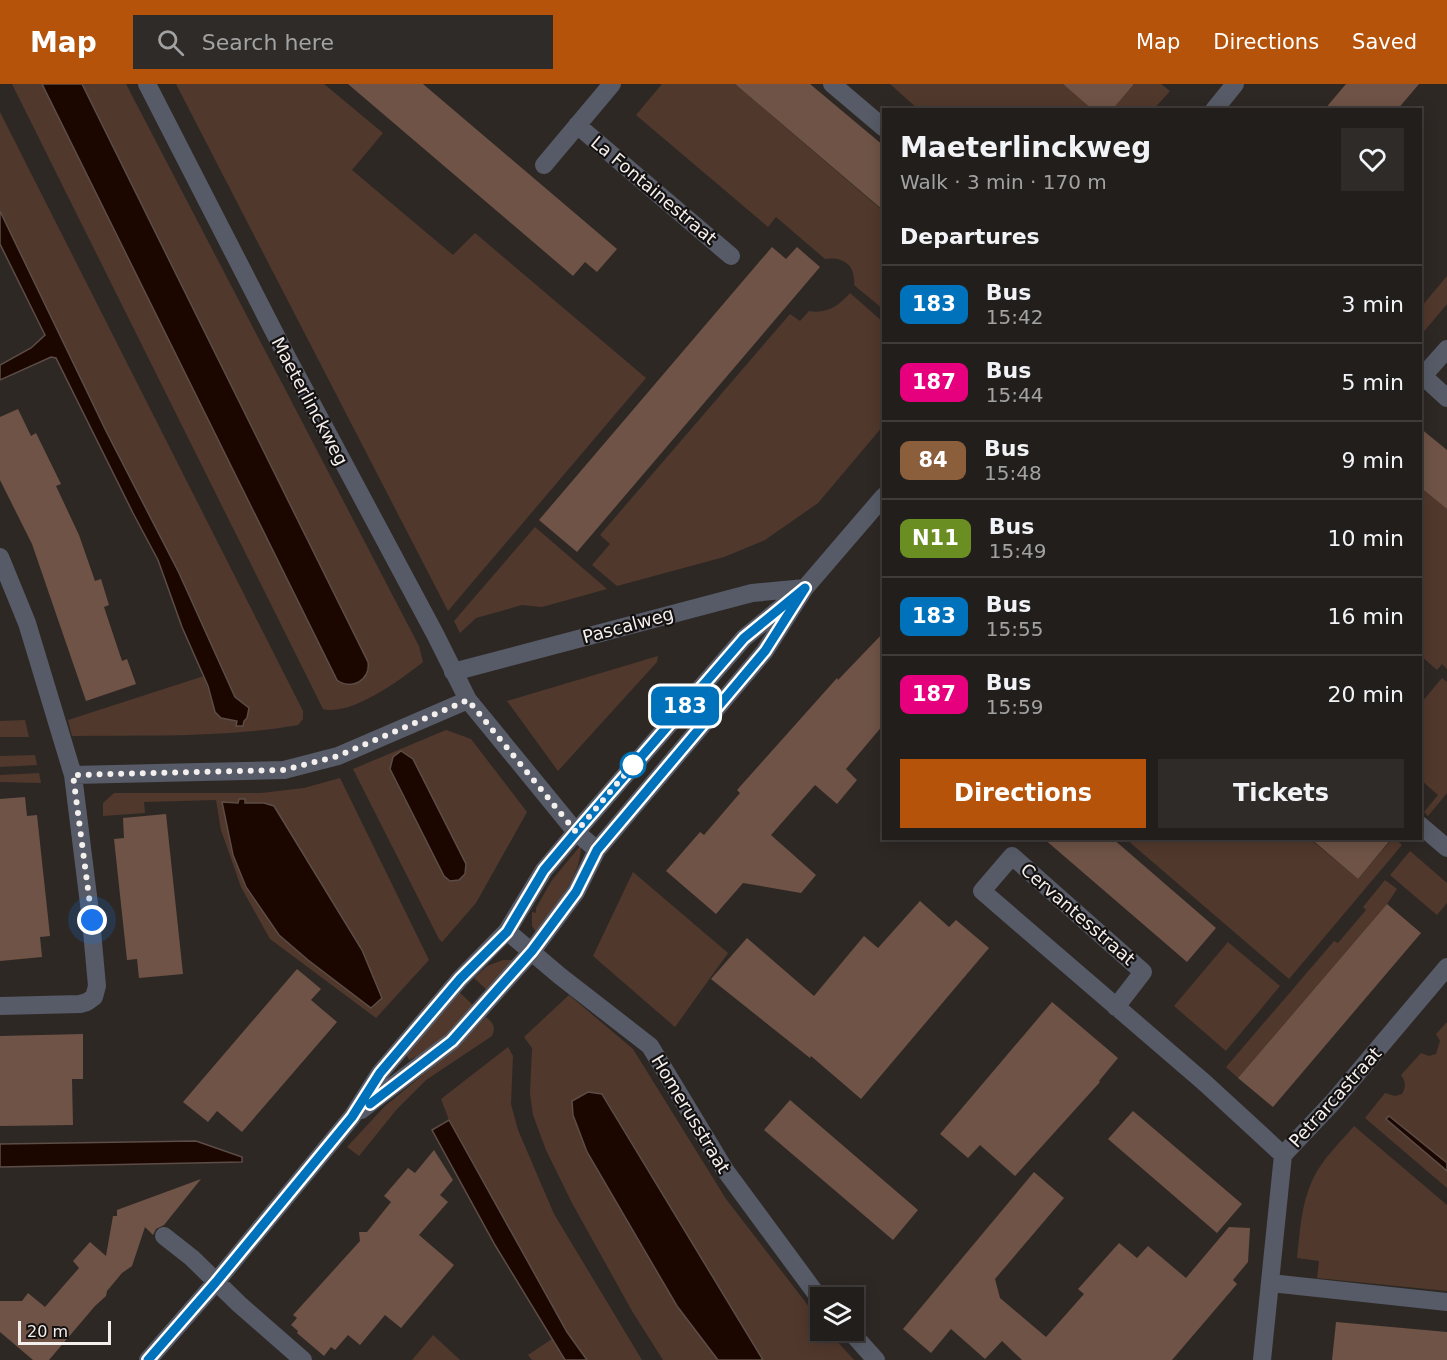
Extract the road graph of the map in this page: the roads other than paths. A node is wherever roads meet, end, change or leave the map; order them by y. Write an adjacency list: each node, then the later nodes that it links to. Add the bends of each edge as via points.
1 (147, 84): 15 (street, Maeterlinckweg)
2 (612, 84): 6 (street, La Fontainestraat)
3 (832, 84): 7 (street)
4 (1235, 84): 5 (street)
5 (1216, 108)
6 (577, 125): 8 (street, La Fontainestraat); 9 (street, La Fontainestraat)
7 (882, 126)
8 (544, 165)
9 (731, 256)
10 (1447, 349): 11 (street, via 1423,376)
11 (1447, 398)
12 (882, 498): 14 (street)
13 (0, 557): 17 (street, via 27,623)
14 (805, 588): 15 (street, Pascalweg, via 752,593); 19 (street, via 744,638); 21 (street, via 765,651)
15 (453, 672): 16 (street, Maeterlinckweg)
16 (468, 700): 17 (street, via 338,756 284,770); 19 (street, Maeterlinckweg)
17 (73, 775): 25 (street, via 92,920 97,986 94,997 80,1004)
18 (1422, 827): 20 (street)
19 (576, 832): 21 (street, Maeterlinckweg); 22 (street, via 544,870)
20 (1447, 848)
21 (597, 850): 23 (street, via 576,892)
22 (507, 932): 23 (street, Homerusstraat); 27 (street, via 460,979 380,1073)
23 (532, 951): 27 (street, via 452,1041); 32 (street, Homerusstraat, via 650,1046 724,1170)
24 (1447, 968): 28 (street, Petrarcastraat, via 1334,1102)
25 (0, 1006)
26 (1116, 1007): 26 (street, Cervantesstraat, via 1143,972 1012,856 982,891); 28 (street, Cervantesstraat)
27 (352, 1117): 30 (street)
28 (1283, 1155): 31 (street, Petrarcastraat)
29 (165, 1236): 30 (street)
30 (216, 1282): 35 (street); 36 (street)
31 (1270, 1283): 33 (street); 38 (street, Petrarcastraat)
32 (811, 1287)
33 (1447, 1302)
34 (859, 1341): 37 (street)
35 (148, 1360)
36 (303, 1360)
37 (876, 1360)
38 (1262, 1360)

